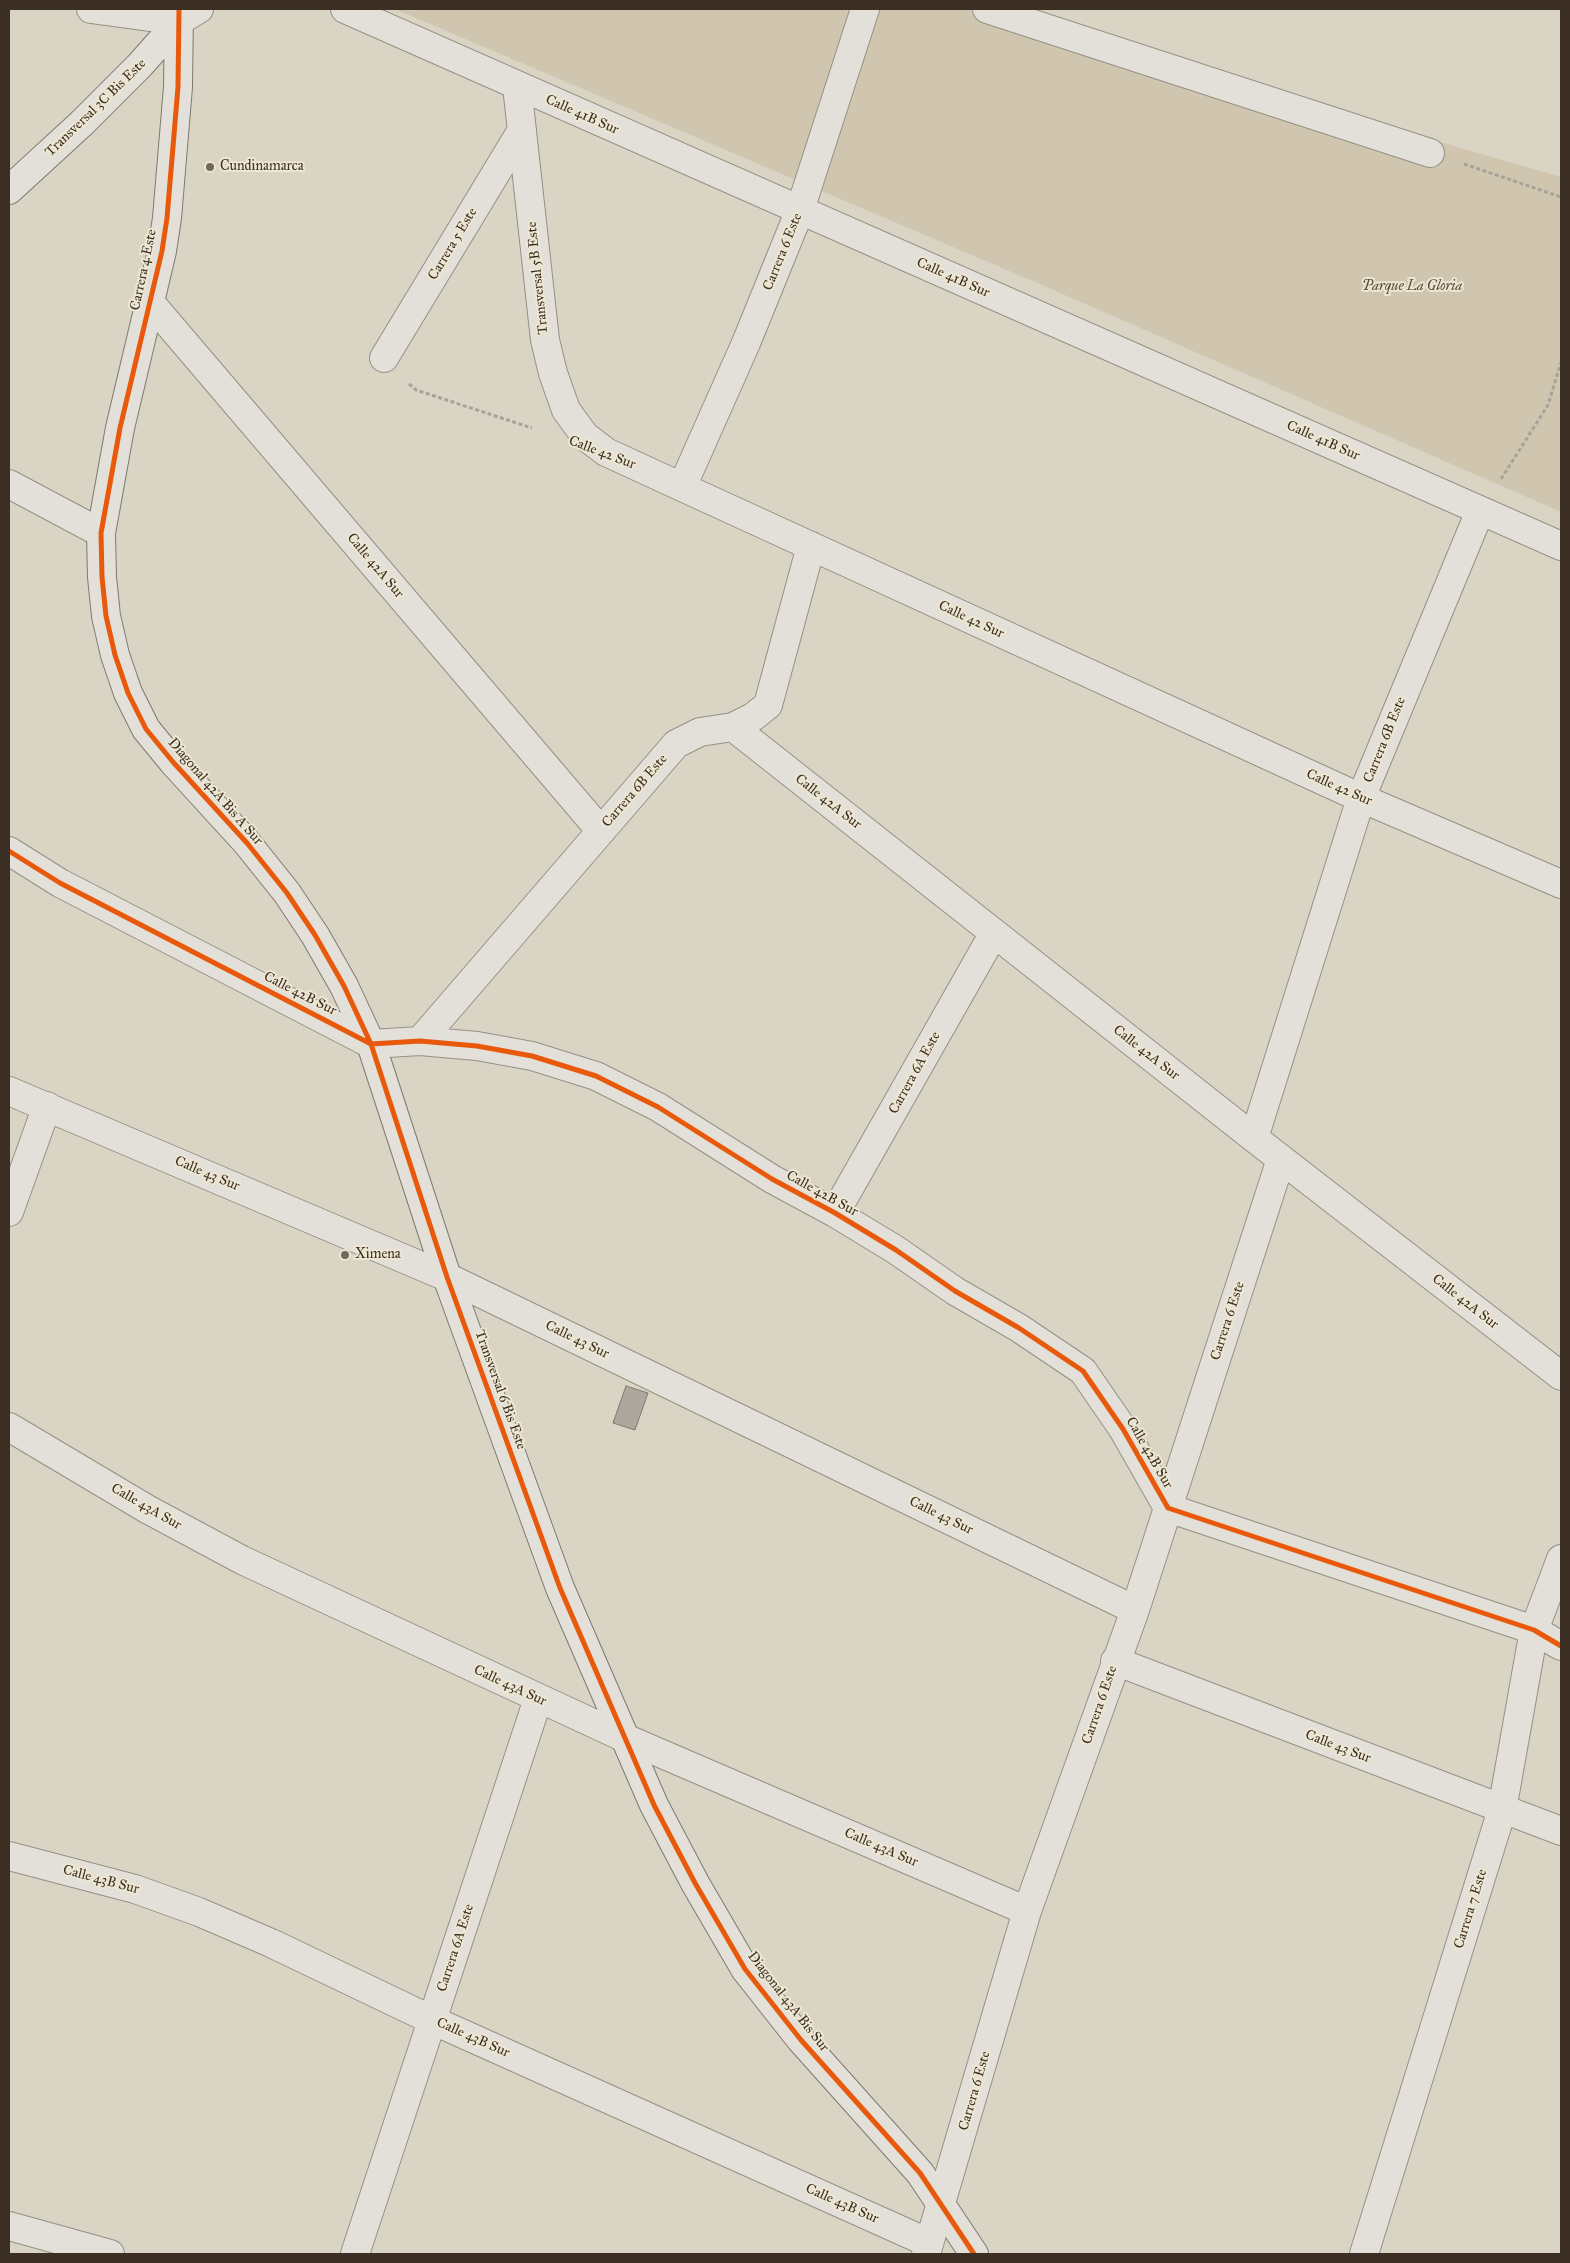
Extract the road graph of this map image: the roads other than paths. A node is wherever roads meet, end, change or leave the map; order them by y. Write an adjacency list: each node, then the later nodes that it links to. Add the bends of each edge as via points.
1 (91, 9): 5 (street)
2 (345, 9): 6 (street, Calle 41B Sur)
3 (864, 9): 10 (street, Carrera 6 Este)
4 (987, 9): 8 (street)
5 (186, 13): 9 (street, Transversal 3C Bis Este, via 140,66); 11 (street, Carrera 4 Este, via 162,251)
6 (517, 86): 7 (street, Transversal 5B Este); 10 (street, Calle 41B Sur)
7 (522, 130): 12 (street, Carrera 5 Este); 13 (street, Transversal 5B Este, via 545,340 553,373 566,410 585,436)
8 (1430, 153)
9 (9, 190)
10 (800, 210): 15 (street, Carrera 6 Este); 16 (street, Calle 41B Sur)
11 (149, 301): 17 (street, Carrera 4 Este, via 120,428); 22 (street, Calle 42A Sur)
12 (384, 358)
13 (606, 452): 15 (street, Calle 42 Sur)
14 (9, 484): 17 (street)
15 (682, 487): 18 (street, Calle 42 Sur)
16 (1480, 511): 19 (street, Calle 41B Sur); 21 (street, Carrera 6B Este)
17 (101, 533): 27 (street, Diagonal 42A Bis A Sur, via 105,606 115,655 128,693 146,729 247,843 287,894 344,986)
18 (810, 546): 20 (street, Carrera 6B Este, via 768,705); 21 (street, Calle 42 Sur)
19 (1561, 546)
20 (733, 727): 22 (street, Carrera 6B Este, via 700,732 676,744); 25 (street, Calle 42A Sur)
21 (1361, 798): 24 (street, Calle 42 Sur); 30 (street, Carrera 6B Este)
22 (600, 830): 26 (street, Carrera 6B Este)
23 (9, 851): 27 (street, Calle 42B Sur, via 60,883)
24 (1561, 884)
25 (994, 933): 30 (street, Calle 42A Sur); 33 (street, Carrera 6A Este)
26 (420, 1041): 27 (street, Calle 42B Sur); 33 (street, Calle 42B Sur, via 477,1046 532,1056 596,1076 658,1107 772,1179)
27 (371, 1044): 34 (street, Transversal 6 Bis Este)
28 (9, 1091): 29 (street, Calle 43 Sur)
29 (47, 1106): 32 (street); 34 (street, Calle 43 Sur)
30 (1254, 1138): 31 (street, Calle 42A Sur)
31 (1281, 1159): 35 (street, Calle 42A Sur); 37 (street, Carrera 6 Este)
32 (9, 1212)
33 (835, 1213): 37 (street, Calle 42B Sur, via 1083,1370 1123,1428)
34 (447, 1277): 39 (street, Calle 43 Sur); 44 (street, Transversal 6 Bis Este, via 560,1588)
35 (1561, 1376)
36 (9, 1427): 43 (street, Calle 43A Sur, via 147,1509 242,1560)
37 (1168, 1508): 39 (street, Carrera 6 Este); 40 (street, Calle 42B Sur)
38 (1561, 1559): 40 (street, Carrera 7 Este)
39 (1135, 1610): 42 (street, Carrera 6 Este)
40 (1534, 1630): 41 (street, Calle 42B Sur); 45 (street, Carrera 7 Este)
41 (1561, 1646)
42 (1115, 1661): 45 (street, Calle 43 Sur); 48 (street, Carrera 6 Este)
43 (538, 1699): 44 (street, Calle 43A Sur); 49 (street, Carrera 6A Este)
44 (625, 1738): 48 (street, Calle 43A Sur); 50 (street, Diagonal 43A Bis Sur, via 663,1822 745,1969 801,2040 920,2173)
45 (1502, 1810): 46 (street, Calle 43 Sur); 56 (street, Carrera 7 Este)
46 (1561, 1831)
47 (9, 1856): 49 (street, Calle 43B Sur, via 135,1889 199,1912)
48 (1027, 1911): 50 (street, Carrera 6 Este)
49 (432, 2020): 52 (street, Calle 43B Sur); 54 (street, Carrera 6A Este)
50 (942, 2204): 52 (street, Carrera 6 Este); 55 (street, Diagonal 43A Bis Sur)
51 (9, 2226): 53 (street)
52 (927, 2249)
53 (110, 2254)
54 (355, 2254)
55 (974, 2254)
56 (1364, 2254)

